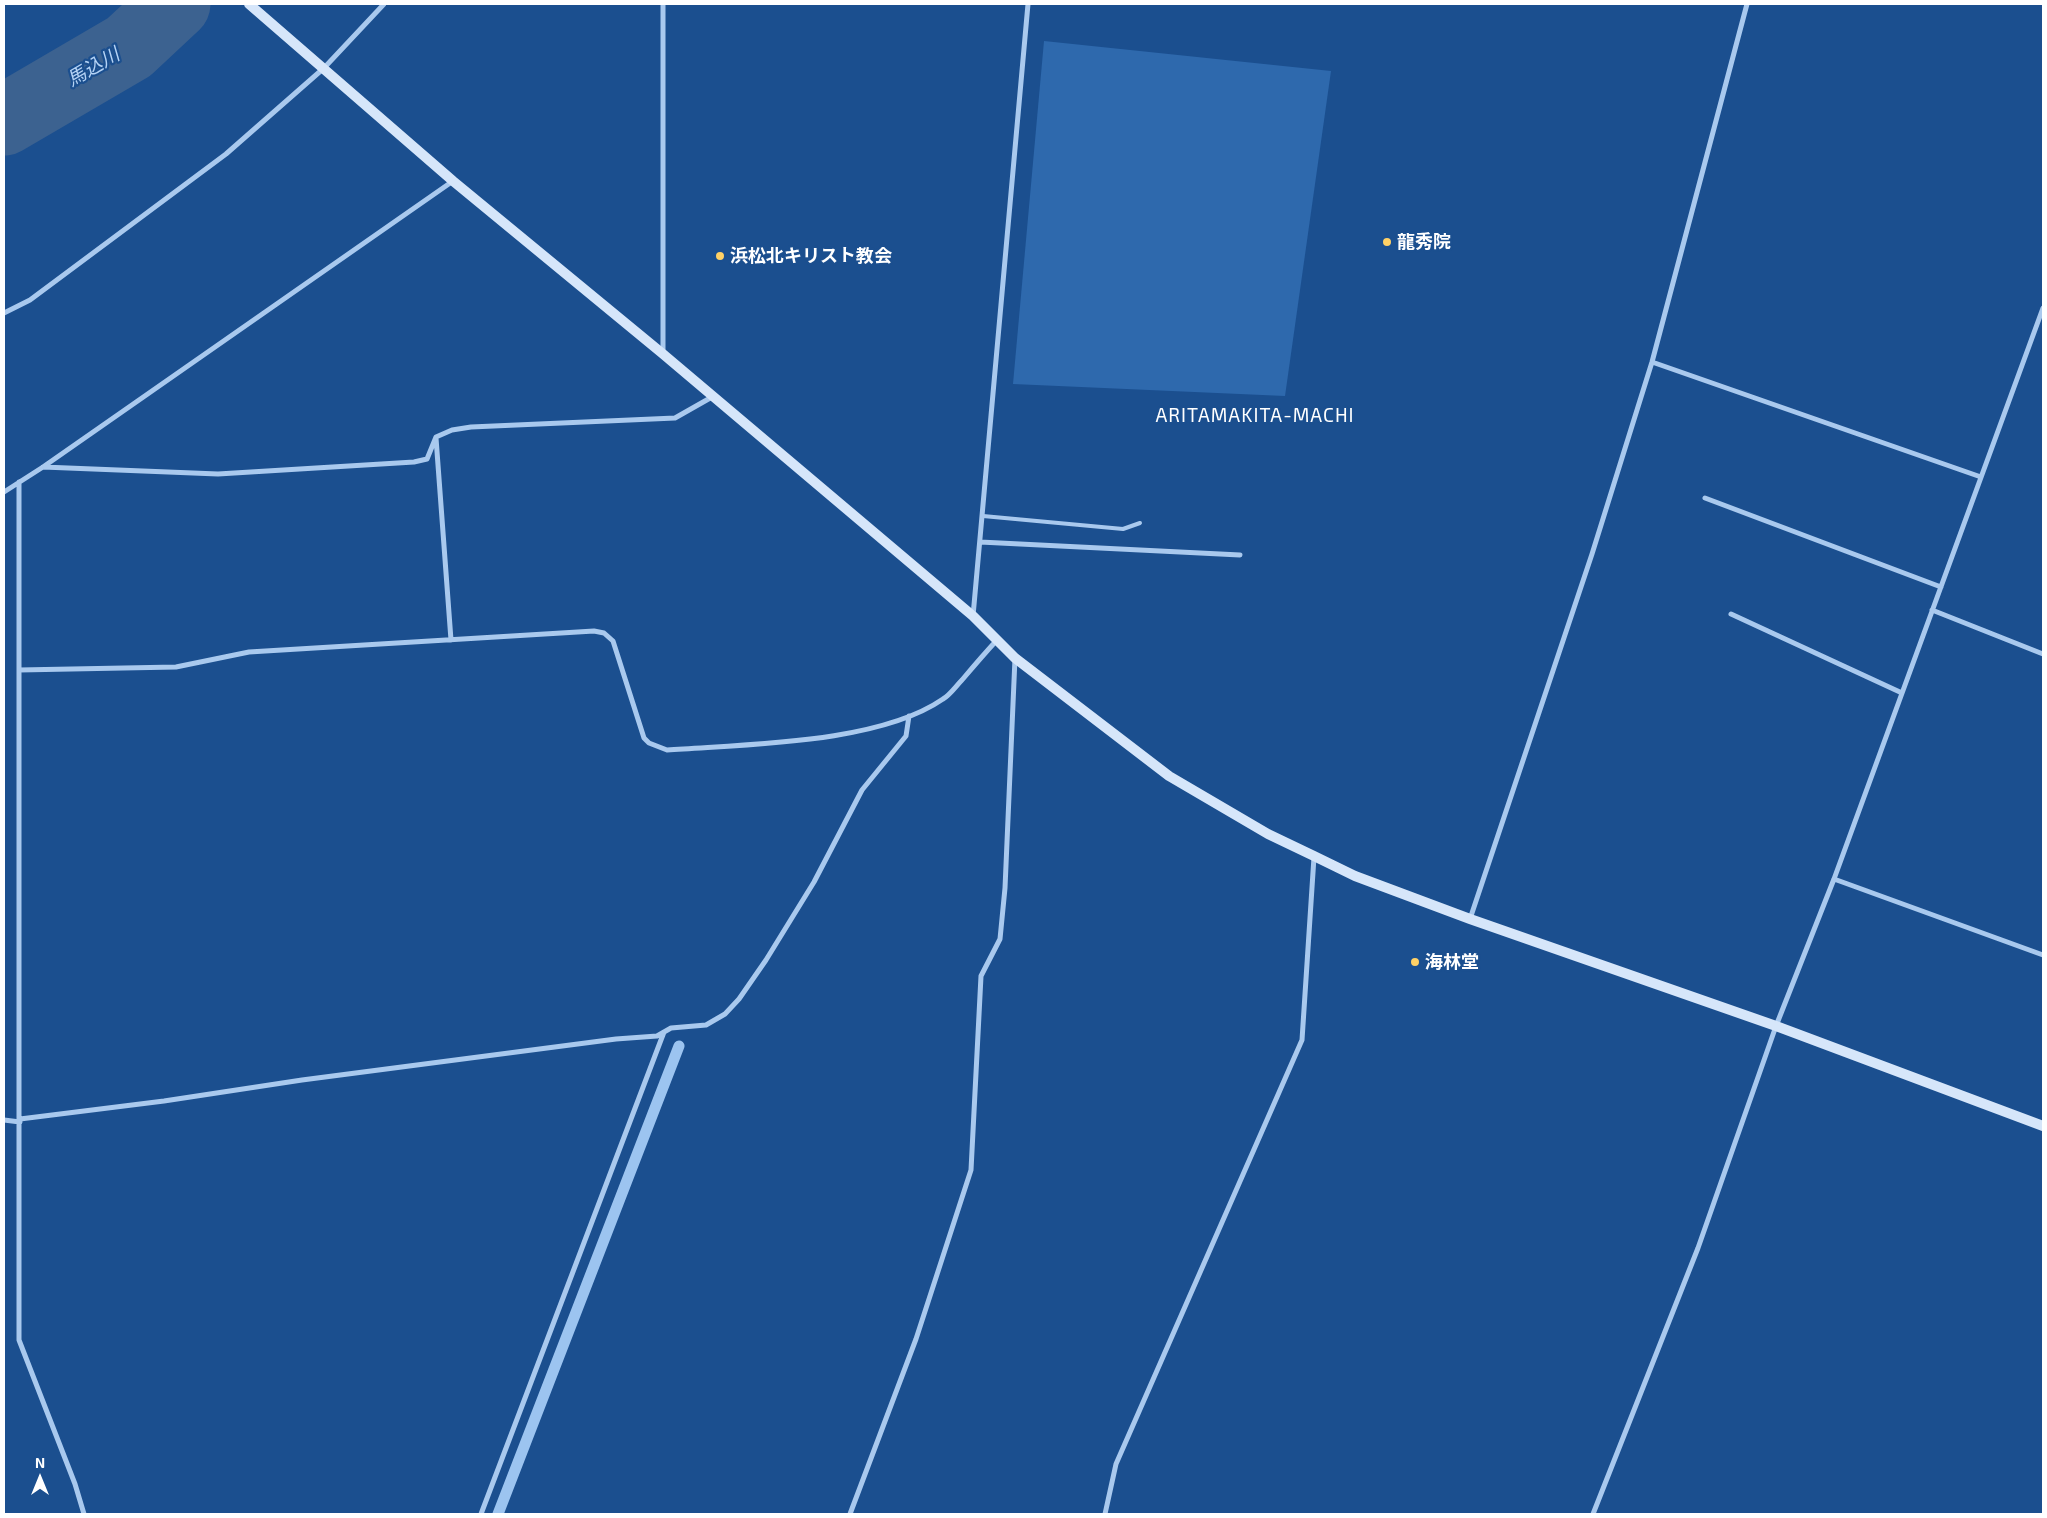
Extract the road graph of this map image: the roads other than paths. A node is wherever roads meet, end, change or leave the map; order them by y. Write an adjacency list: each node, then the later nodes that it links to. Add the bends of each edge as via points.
1 (249, 4): 6 (street)
2 (384, 4): 6 (street)
3 (663, 4): 10 (street)
4 (1028, 4): 19 (street)
5 (1747, 4): 11 (street)
6 (324, 68): 7 (street); 9 (street, via 226,154 30,300)
7 (453, 181): 10 (street); 14 (street)
8 (2043, 308): 15 (street)
9 (4, 313)
10 (663, 354): 12 (street)
11 (1652, 362): 15 (street); 36 (street, via 1592,554)
12 (712, 397): 13 (street, via 675,418 471,427); 26 (street)
13 (436, 437): 14 (street, via 427,459 414,462 218,474); 27 (street)
14 (43, 467): 16 (street)
15 (1981, 476): 23 (street)
16 (19, 482): 17 (street); 31 (street)
17 (4, 492)
18 (1705, 498): 23 (street)
19 (983, 516): 20 (lane, via 1123,529); 21 (street)
20 (1140, 523)
21 (980, 542): 22 (street); 26 (street)
22 (1240, 555)
23 (1941, 587): 24 (street)
24 (1932, 610): 29 (street); 32 (street)
25 (1731, 614): 32 (street)
26 (973, 616): 28 (street)
27 (451, 640): 31 (street, via 249,652 176,667); 33 (street, via 604,633 613,640 644,738 667,750 838,735)
28 (997, 640): 30 (street); 33 (street, via 945,698)
29 (2043, 654)
30 (1016, 658): 34 (street, via 1169,776 1268,834); 45 (street, via 1005,888 1000,939 981,976 971,1170 916,1339)
31 (19, 670): 41 (street)
32 (1902, 693): 35 (street)
33 (909, 716): 39 (street, via 906,736 862,790 814,882 739,999 718,1020)
34 (1314, 856): 36 (street, via 1355,876); 46 (street, via 1302,1040 1116,1464)
35 (1834, 879): 37 (street); 38 (street)
36 (1470, 919): 38 (street)
37 (2043, 955)
38 (1776, 1026): 42 (street); 47 (street, via 1698,1248)
39 (664, 1032): 41 (street, via 657,1036 302,1080); 44 (street)
40 (4, 1120): 41 (street)
41 (20, 1120): 43 (street, via 19,1340)
42 (2043, 1126)
43 (84, 1514)
44 (481, 1514)
45 (850, 1514)
46 (1105, 1514)
47 (1593, 1514)

